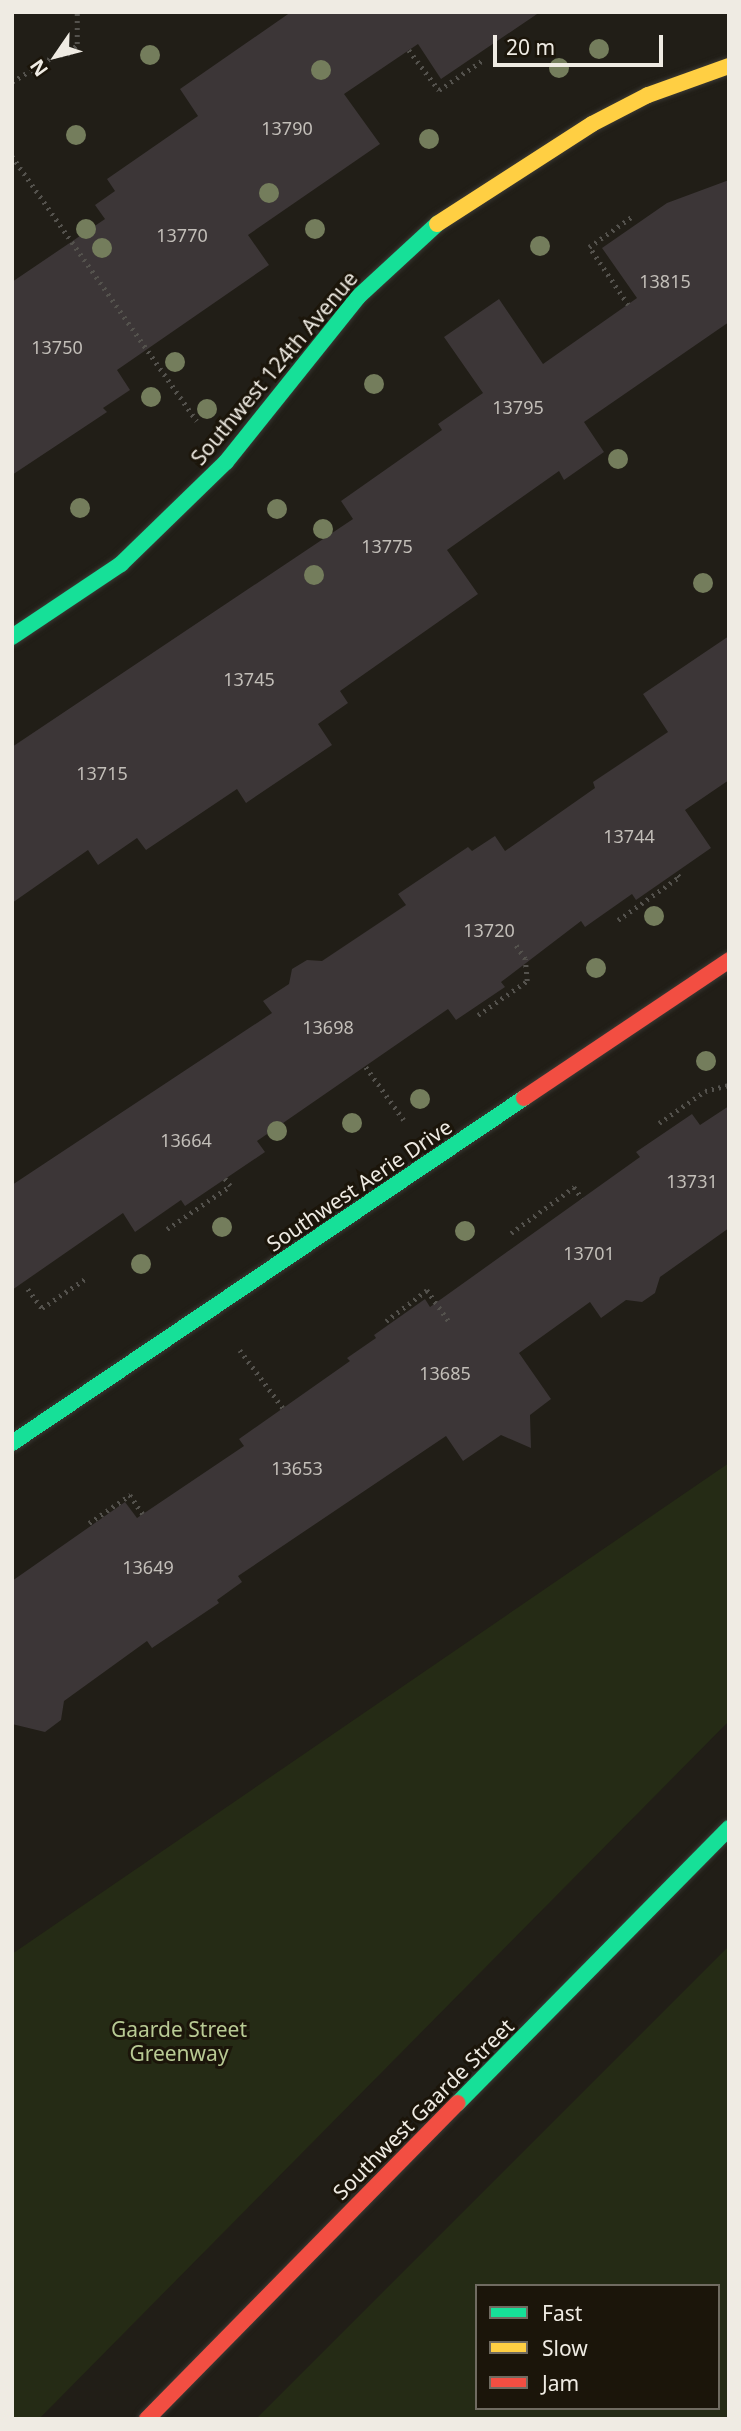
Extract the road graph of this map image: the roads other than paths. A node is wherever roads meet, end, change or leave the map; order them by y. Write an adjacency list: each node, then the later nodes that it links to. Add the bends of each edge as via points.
1 (729, 66): 2 (street, Southwest 124th Avenue, via 648,95 592,124 437,224 358,297 226,462 121,564)
2 (12, 637)
3 (729, 960): 4 (street, Southwest Aerie Drive)
4 (12, 1443)
5 (729, 1828): 6 (street, Southwest Gaarde Street)
6 (147, 2419)

